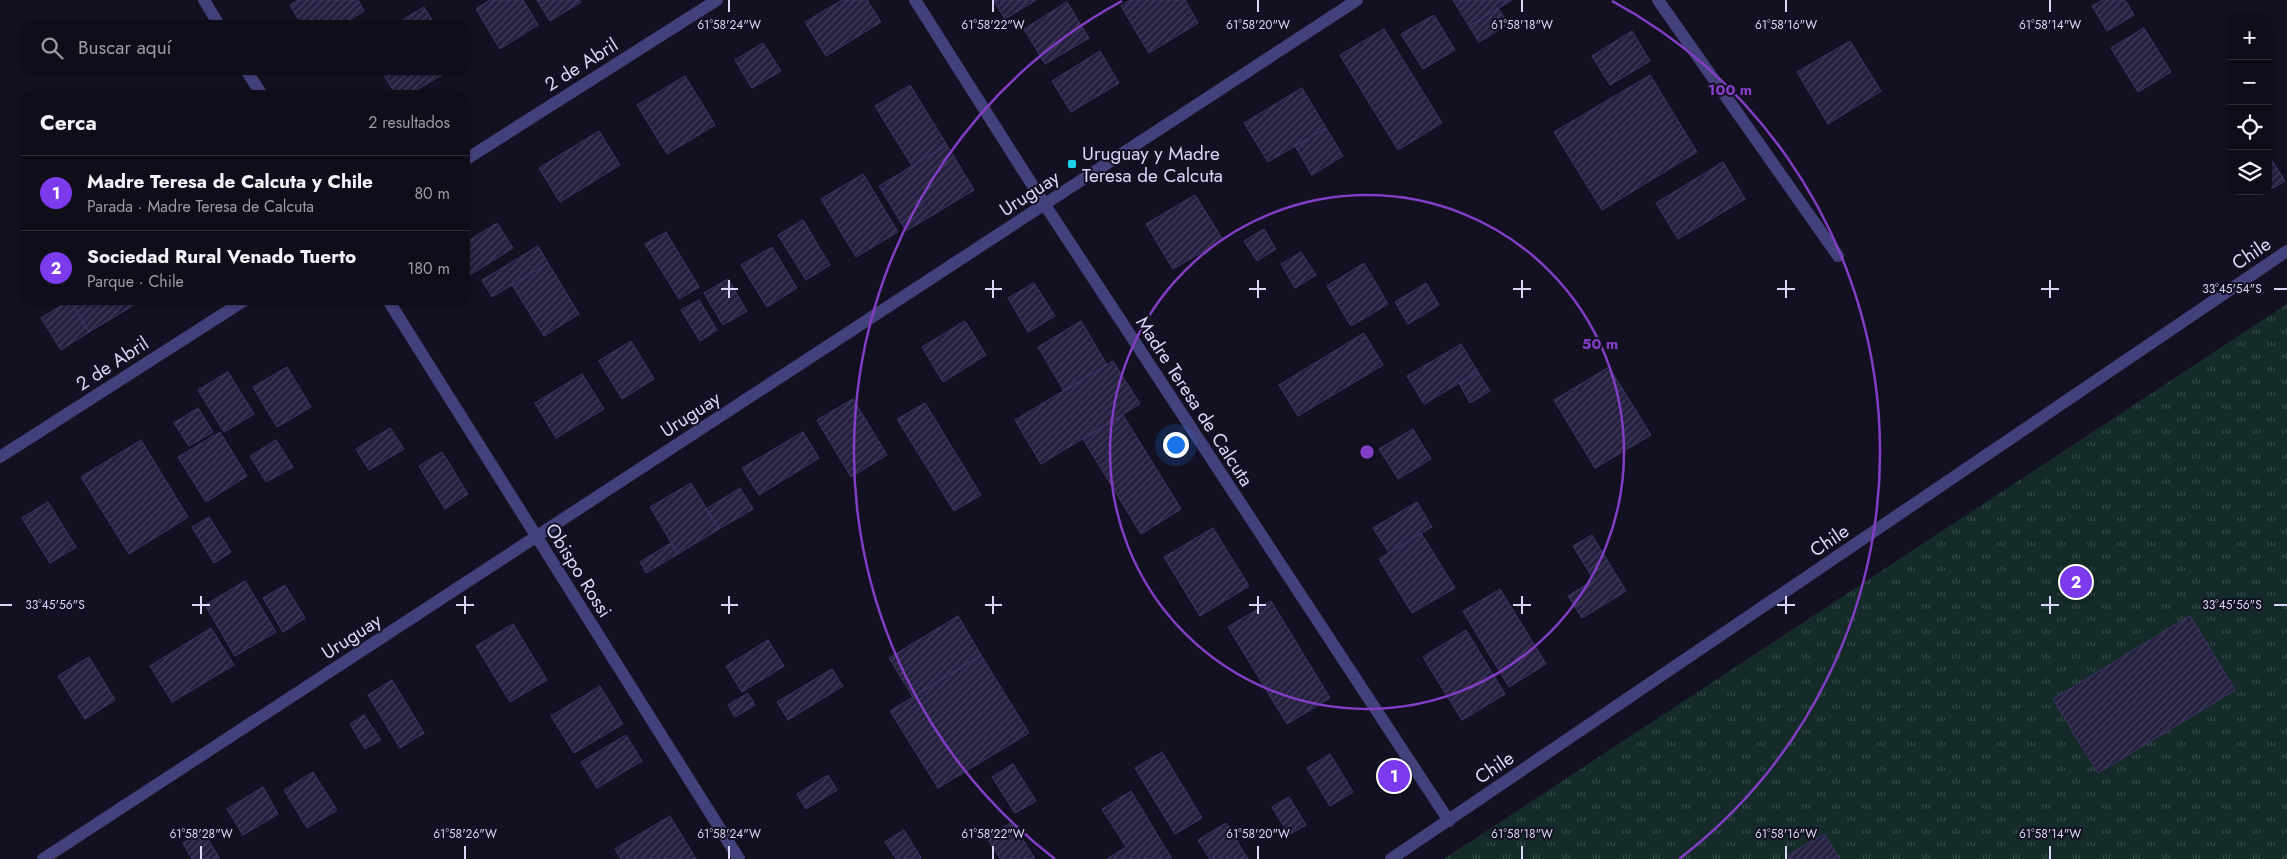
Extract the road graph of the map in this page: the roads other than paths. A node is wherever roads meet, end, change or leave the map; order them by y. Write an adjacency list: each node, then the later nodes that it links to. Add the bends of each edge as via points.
1 (204, 0): 6 (street)
2 (717, 0): 9 (street, 2 de Abril)
3 (915, 0): 10 (street, Madre Teresa de Calcuta)
4 (1357, 0): 10 (street, Uruguay)
5 (1658, 0): 12 (street)
6 (216, 20)
7 (249, 75): 8 (street)
8 (259, 90)
9 (470, 157)
10 (1045, 205): 16 (street, Uruguay); 17 (street, Madre Teresa de Calcuta)
11 (2287, 251): 17 (street, Chile)
12 (1838, 256)
13 (237, 305): 15 (street, 2 de Abril)
14 (391, 305): 16 (street, Obispo Rossi)
15 (0, 457)
16 (536, 537): 18 (street, Uruguay); 19 (street, Obispo Rossi)
17 (1449, 820): 20 (street, Chile)
18 (43, 859)
19 (740, 859)
20 (1392, 859)

